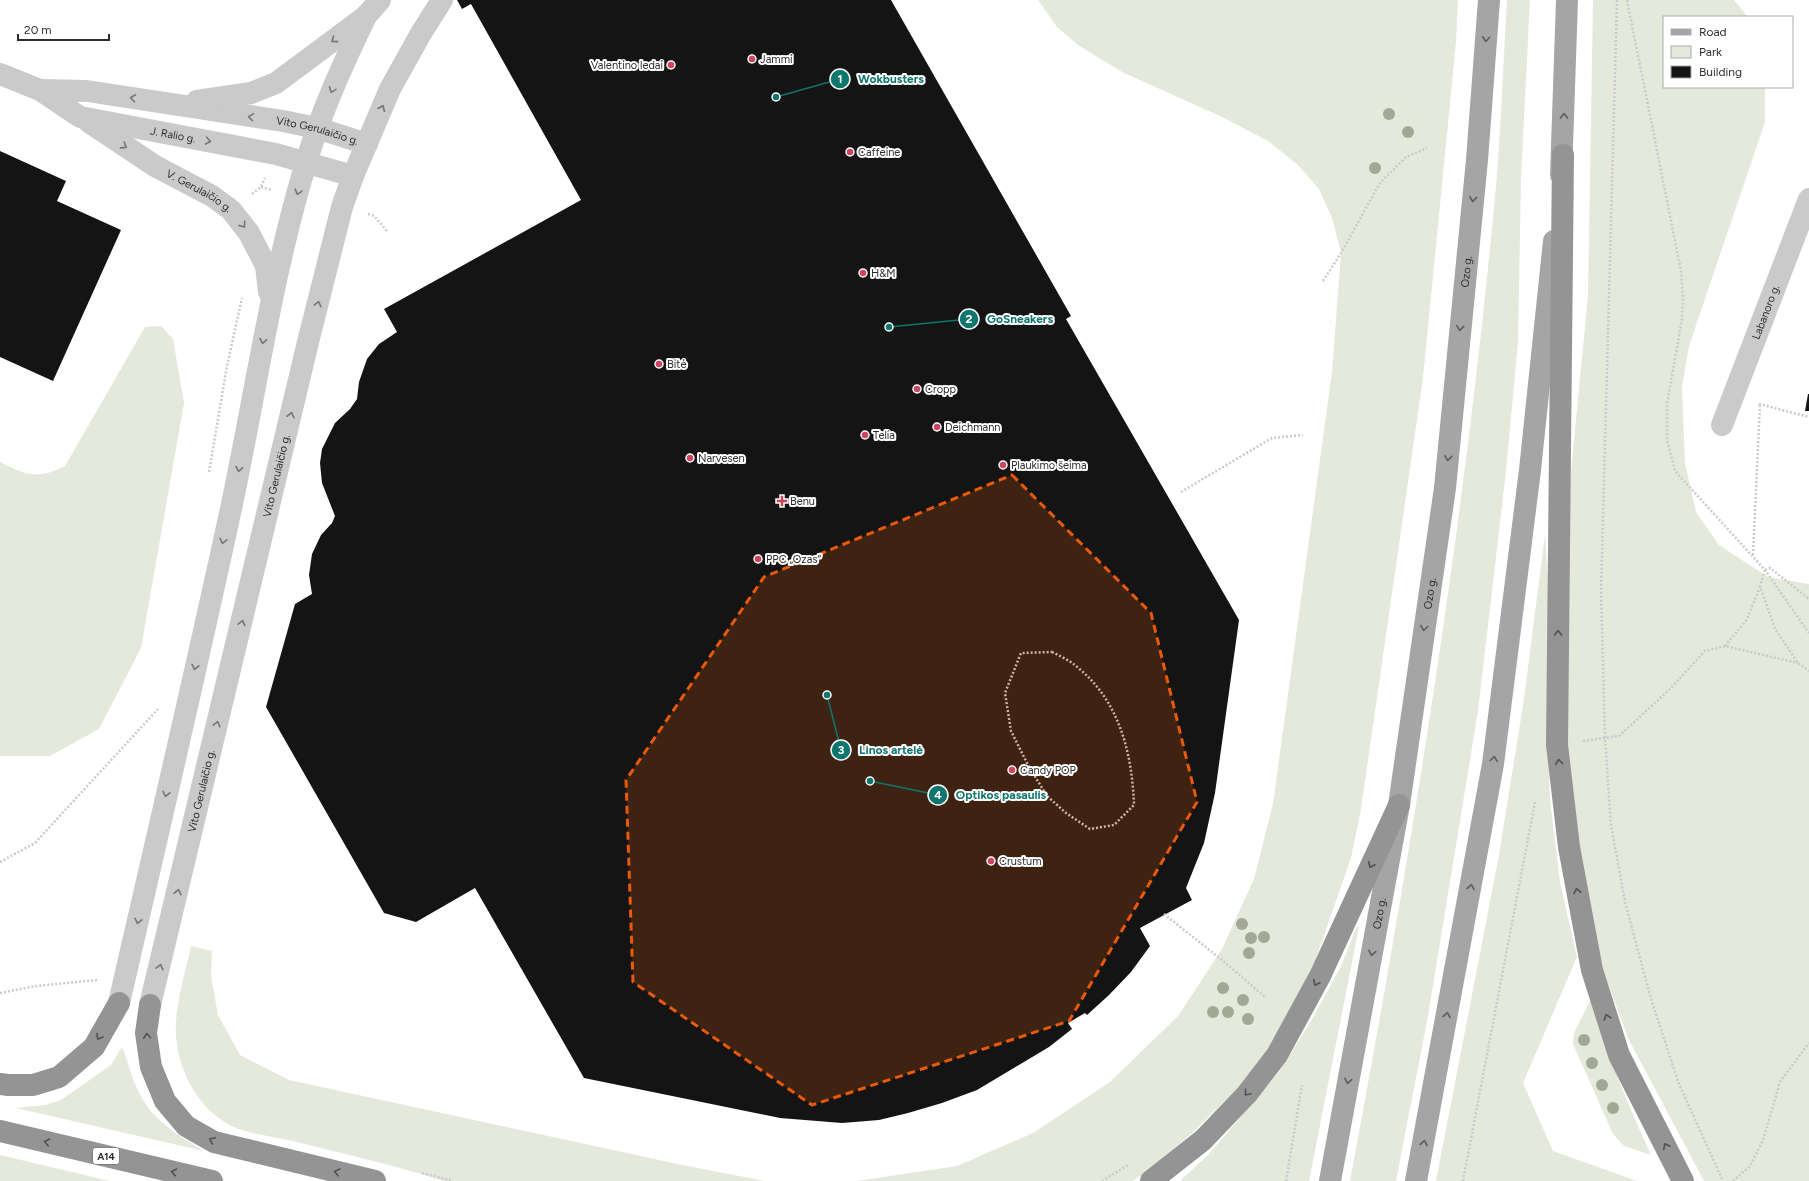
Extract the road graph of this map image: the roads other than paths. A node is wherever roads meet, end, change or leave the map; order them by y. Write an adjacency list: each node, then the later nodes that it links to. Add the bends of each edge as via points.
1 (380, 0): 5 (street)
2 (442, 0): 11 (street, one-way to 2, via 390,89)
3 (1489, 0): 18 (main road, Ozo g., one-way to 18, via 1477,160 1445,488)
4 (1567, 0): 12 (main road, one-way to 4)
5 (366, 16): 8 (street, one-way to 8, via 276,83 251,93); 10 (street, one-way to 10, via 338,74)
6 (0, 74): 7 (street, J. Ralio g.)
7 (40, 90): 8 (street, one-way to 7, via 87,91); 9 (street, J. Ralio g.)
8 (172, 103): 10 (street, Vito Gerulaičio g., one-way to 8)
9 (80, 117): 13 (street, J. Ralio g., one-way to 13); 16 (street, V. Gerulaičio g., one-way to 16, via 155,166 212,196 231,210 249,233 266,266)
10 (317, 128): 11 (street, Vito Gerulaičio g.); 13 (street)
11 (367, 144): 14 (street, Vito Gerulaičio g.)
12 (1563, 155): 27 (main road, one-way to 12, via 1493,764 1530,470); 28 (highway, one-way to 12, via 1619,1055 1592,970 1569,847 1557,745)
13 (306, 161): 14 (street, J. Ralio g.); 16 (street, one-way to 16)
14 (353, 176): 20 (street, Vito Gerulaičio g., one-way to 14, via 310,334 342,208)
15 (1809, 199): 17 (street, Labanoro g.)
16 (271, 303): 19 (street, one-way to 19, via 232,503)
17 (1722, 424)
18 (1399, 805): 25 (highway, one-way to 25, via 1320,976 1277,1055 1247,1094 1203,1140); 26 (main road, Ozo g., one-way to 26)
19 (119, 1004): 21 (highway, one-way to 21, via 94,1046 59,1077 34,1085)
20 (150, 1005): 24 (highway, one-way to 20, via 214,1142 186,1126 165,1101 151,1067 146,1033)
21 (0, 1084)
22 (0, 1131): 23 (highway, A14, one-way to 22)
23 (212, 1181)
24 (375, 1181)
25 (1151, 1181)
26 (1330, 1181)
27 (1416, 1181)
28 (1683, 1181)

